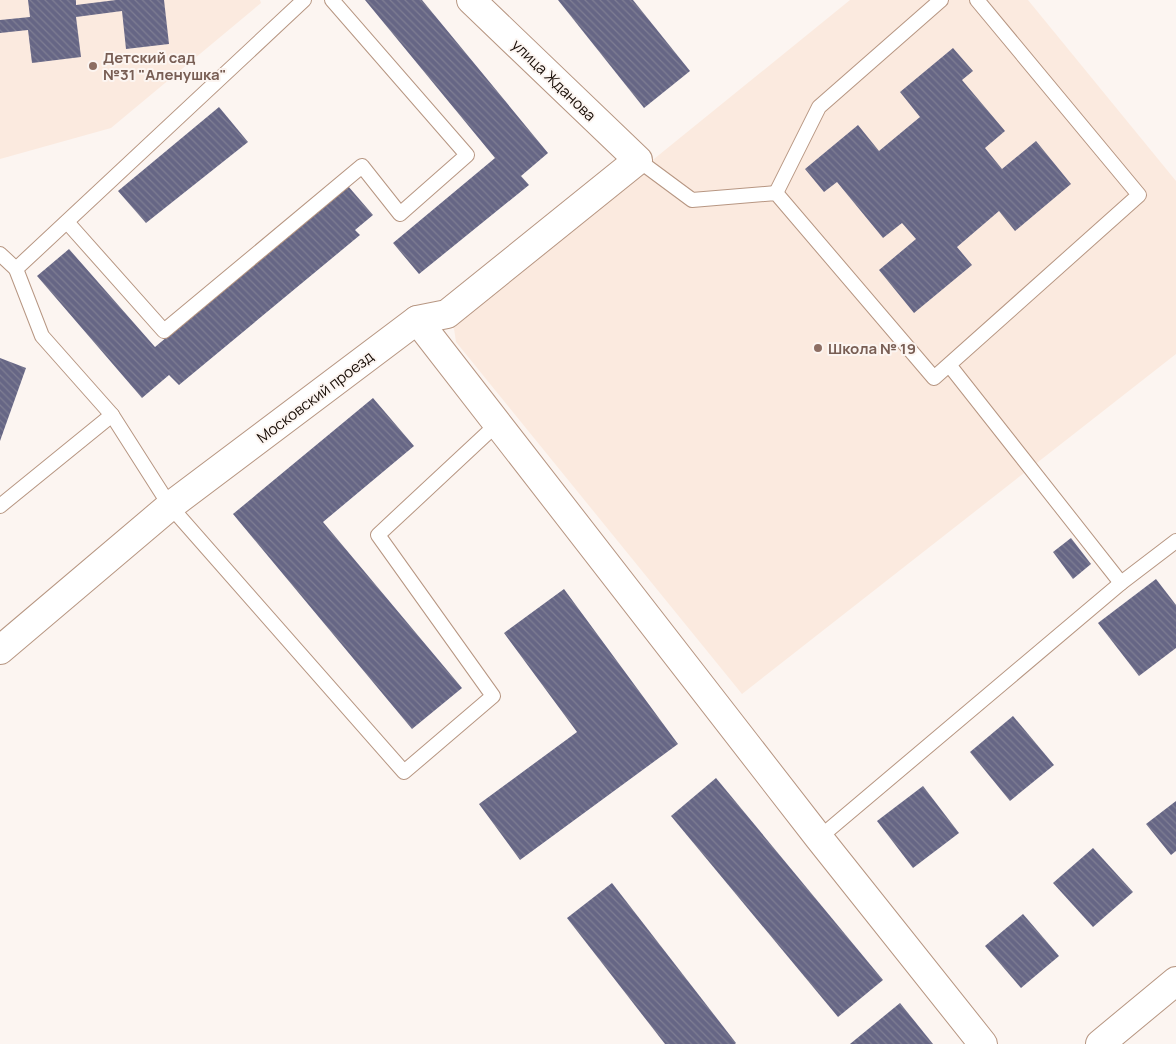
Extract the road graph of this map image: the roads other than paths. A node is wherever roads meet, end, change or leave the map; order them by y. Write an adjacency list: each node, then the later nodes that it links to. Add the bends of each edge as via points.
1 (304, 0): 8 (lane)
2 (332, 0): 8 (lane, via 467,155 400,214 362,166 164,331)
3 (470, 0): 6 (street, улица Жданова)
4 (940, 0): 7 (lane, via 819,107)
5 (977, 0): 12 (lane, via 1139,195)
6 (638, 160): 7 (lane, via 692,200); 11 (street, Московский проезд, via 447,314)
7 (776, 193): 12 (lane, via 934,378)
8 (67, 222): 10 (lane)
9 (0, 254): 10 (lane)
10 (16, 269): 13 (lane, via 42,336)
11 (416, 320): 14 (street); 16 (street, Московский проезд)
12 (950, 366): 18 (lane)
13 (112, 415): 15 (lane); 16 (lane)
14 (496, 424): 16 (lane, via 378,535 493,696 404,772); 20 (street)
15 (0, 506)
16 (170, 506): 19 (street, Московский проезд)
17 (1176, 541): 18 (lane)
18 (1121, 583): 20 (lane)
19 (0, 650)
20 (819, 838): 22 (street)
21 (1176, 981): 23 (street)
22 (983, 1044)
23 (1100, 1044)

